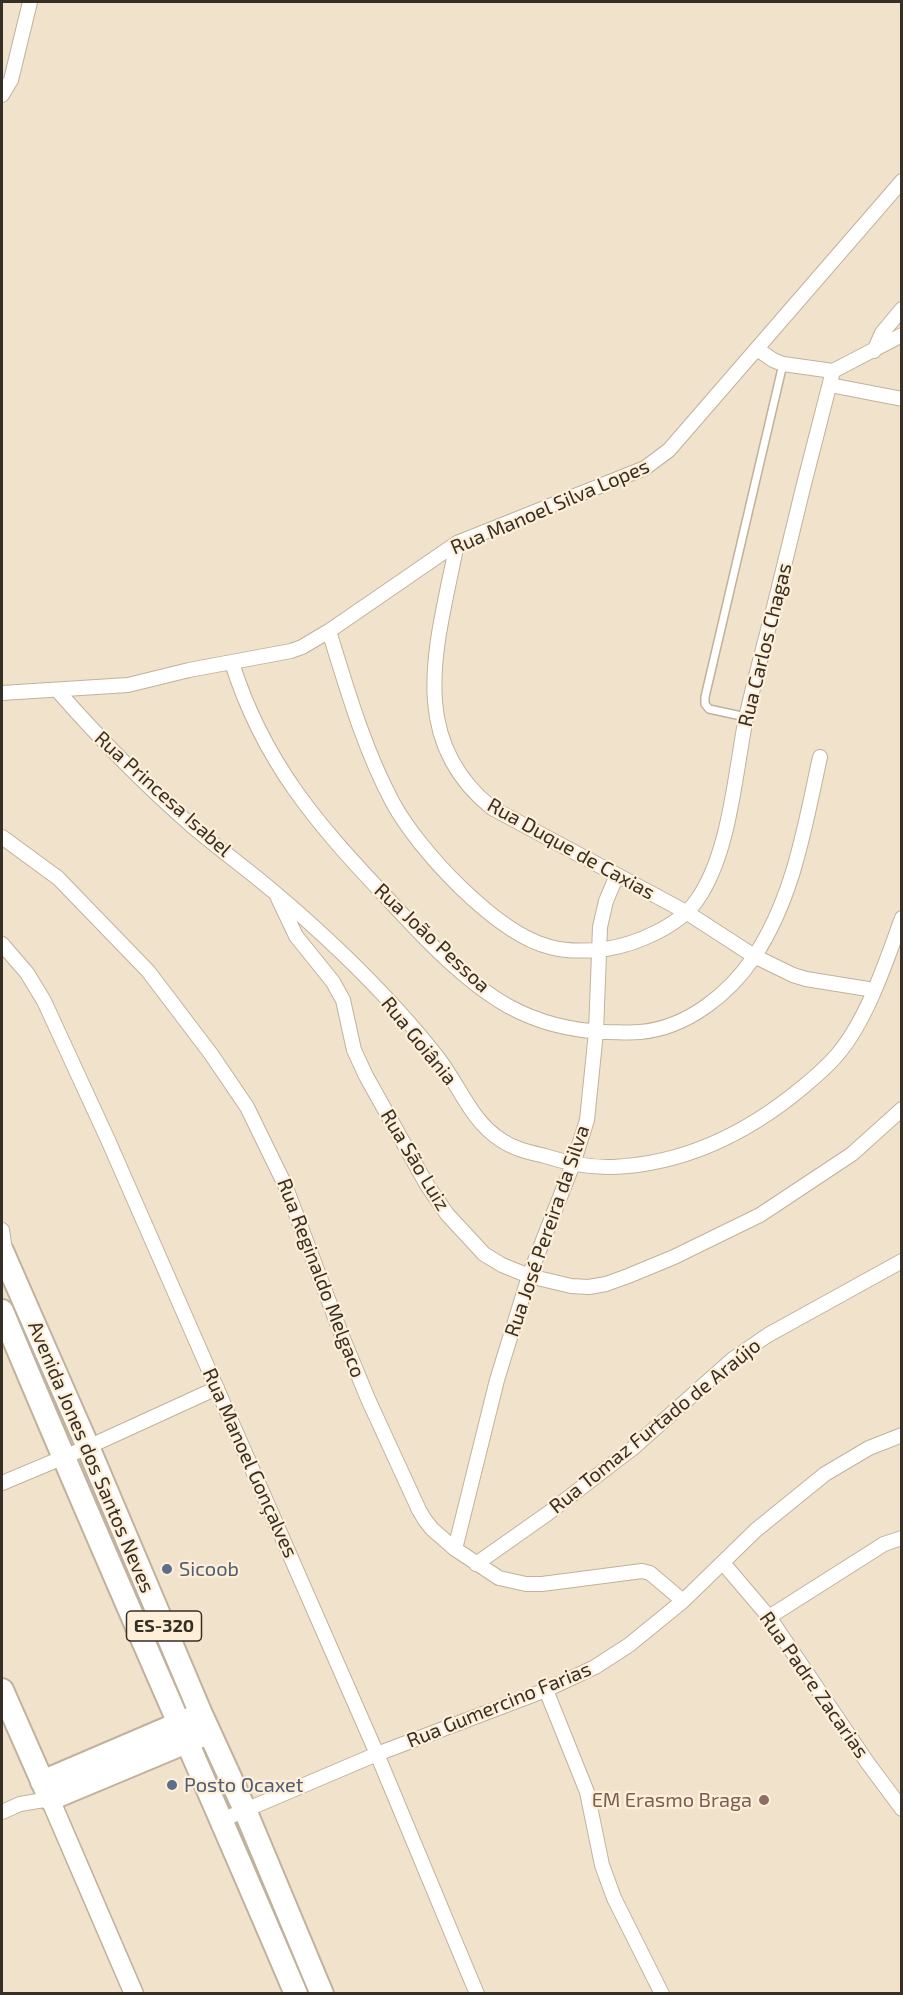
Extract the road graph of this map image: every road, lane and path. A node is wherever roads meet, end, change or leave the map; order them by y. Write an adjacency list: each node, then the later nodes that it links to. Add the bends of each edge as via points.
1 (30, 2): 2 (street, via 11,80)
2 (2, 95)
3 (902, 181): 6 (street, Rua Manoel Silva Lopes)
4 (902, 309): 7 (street, via 882,333)
5 (902, 335): 7 (street)
6 (757, 349): 8 (street); 11 (street, Rua Manoel Silva Lopes, via 657,461)
7 (874, 351): 9 (street)
8 (783, 364): 9 (street); 16 (lane, via 705,697 709,709)
9 (832, 378): 10 (street); 16 (street, Rua Carlos Chagas)
10 (902, 399)
11 (457, 543): 12 (street, Rua Manoel Silva Lopes); 19 (street, Rua Duque de Caxias, via 433,675 437,716 450,760 469,788 492,808)
12 (329, 631): 13 (street, Rua Manoel Silva Lopes, via 291,651); 24 (street, Rua Carlos Chagas, via 369,749 392,802 411,833 444,870 507,927 551,948)
13 (232, 663): 14 (street, Rua Manoel Silva Lopes, via 128,685); 27 (street, Rua João Pessoa, via 257,728 289,784 335,844 403,915 468,978 507,1005 545,1023)
14 (57, 690): 15 (street, Rua Manoel Silva Lopes); 20 (street, Rua Princesa Isabel, via 106,745 192,825)
15 (2, 693)
16 (746, 717): 21 (street, Rua Carlos Chagas, via 727,822 715,864 698,900)
17 (820, 757): 25 (street, Rua João Pessoa, via 788,890)
18 (2, 837): 41 (street, Rua Reginaldo Melgaco, via 58,878 148,971 247,1107 285,1185 346,1347 419,1510 432,1529)
19 (617, 874): 21 (street, Rua Duque de Caxias); 24 (street, Rua José Pereira da Silva, via 602,914)
20 (276, 893): 29 (street, Rua Goiânia, via 346,957 418,1033 485,1128 514,1148); 33 (street, Rua São Luiz, via 296,936 338,991 348,1016 354,1050 427,1185 447,1214 484,1254)
21 (686, 912): 24 (street, Rua Carlos Chagas, via 639,940); 25 (street, Rua Duque de Caxias)
22 (902, 918): 26 (street, Rua Goiânia)
23 (2, 944): 35 (street, Rua Manoel Gonçalves, via 44,1001)
24 (600, 950): 27 (street, Rua José Pereira da Silva)
25 (754, 956): 26 (street, Rua Duque de Caxias, via 806,980); 27 (street, Rua João Pessoa, via 731,985 691,1016 640,1032)
26 (874, 990): 29 (street, Rua Goiânia, via 837,1055 775,1111 692,1152 613,1167)
27 (596, 1032): 29 (street, Rua José Pereira da Silva, via 587,1120)
28 (902, 1109): 33 (street, Rua São Luiz, via 852,1154 760,1215 674,1257 589,1287)
29 (573, 1164): 33 (street, Rua José Pereira da Silva)
30 (2, 1230): 31 (street)
31 (3, 1257): 37 (main road, Avenida Jones dos Santos Neves / ES-320)
32 (902, 1262): 43 (street, Rua Tomaz Furtado de Araújo, via 768,1335 733,1359 633,1448)
33 (529, 1276): 41 (street, Rua José Pereira da Silva, via 497,1380)
34 (2, 1311): 38 (main road, Avenida Jones dos Santos Neves)
35 (217, 1388): 37 (street); 50 (street, Rua Manoel Gonçalves)
36 (902, 1435): 42 (street, Rua Gumercino Farias, via 869,1448 825,1474 756,1530)
37 (88, 1447): 38 (street); 48 (main road, Avenida Jones dos Santos Neves / ES-320)
38 (63, 1458): 39 (street); 49 (main road, Avenida Jones dos Santos Neves)
39 (2, 1483)
40 (902, 1538): 45 (street, via 884,1544)
41 (454, 1549): 43 (street, Rua Reginaldo Melgaco)
42 (723, 1563): 44 (street, Rua Gumercino Farias); 45 (street, Rua Padre Zacarias)
43 (476, 1564): 44 (street, Rua Reginaldo Melgaco, via 499,1578 526,1584 642,1571 657,1577)
44 (682, 1601): 47 (street, Rua Gumercino Farias, via 613,1657)
45 (769, 1617): 52 (street, Rua Padre Zacarias)
46 (2, 1690): 51 (main road)
47 (546, 1690): 50 (street, Rua Gumercino Farias); 60 (street, via 587,1792 602,1865 614,1898)
48 (205, 1723): 49 (main road); 53 (main road, Avenida Jones dos Santos Neves / ES-320)
49 (184, 1732): 51 (main road); 55 (main road, Avenida Jones dos Santos Neves)
50 (377, 1754): 53 (street, Rua Gumercino Farias); 59 (street, Rua Manoel Gonçalves)
51 (46, 1791): 54 (street); 56 (street)
52 (902, 1809)
53 (245, 1810): 55 (street, Rua Gumercino Farias); 58 (main road, Avenida Jones dos Santos Neves / ES-320)
54 (2, 1812)
55 (222, 1820): 57 (main road, Avenida Jones dos Santos Neves)
56 (134, 1994)
57 (296, 1994)
58 (322, 1994)
59 (477, 1994)
60 (662, 1994)

